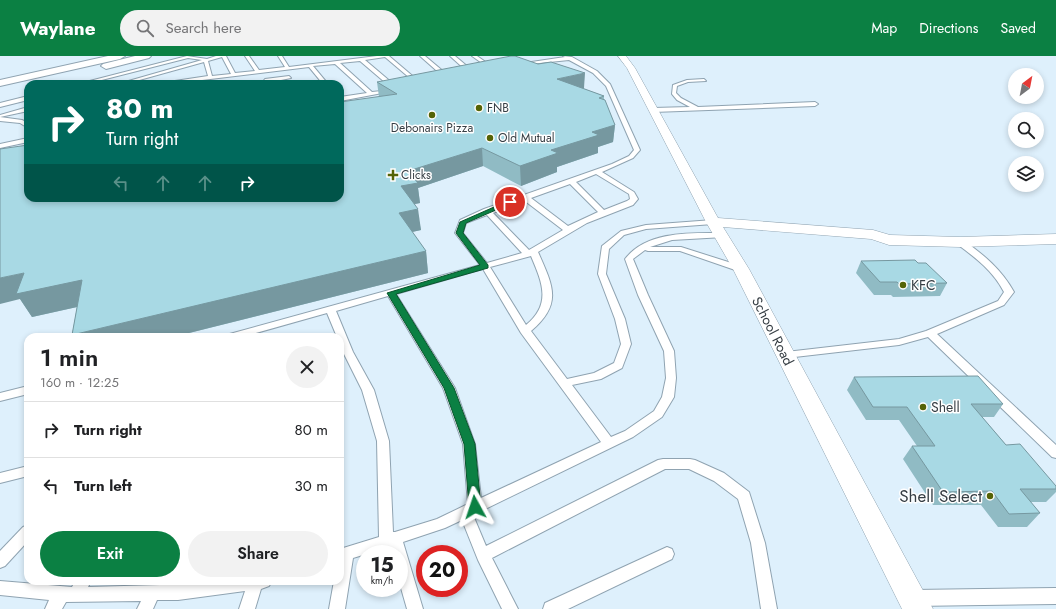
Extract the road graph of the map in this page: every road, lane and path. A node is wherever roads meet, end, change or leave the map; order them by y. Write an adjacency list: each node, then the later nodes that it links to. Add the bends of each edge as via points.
1 (120, 56): 45 (highway)
2 (146, 56): 34 (highway)
3 (156, 56): 35 (highway)
4 (223, 56): 17 (lane); 30 (lane)
5 (247, 56): 26 (lane)
6 (280, 56): 23 (lane)
7 (334, 56): 18 (lane)
8 (386, 56): 15 (lane); 46 (lane, via 422,84)
9 (422, 56): 33 (lane)
10 (452, 56): 28 (lane)
11 (474, 56): 24 (lane)
12 (622, 56): 60 (street, School Road)
13 (527, 57): 16 (lane)
14 (568, 57): 20 (lane); 65 (lane, via 595,72 608,85 637,150 631,157)
15 (364, 58): 18 (lane); 49 (lane)
16 (521, 58)
17 (206, 60): 22 (lane); 31 (lane); 36 (lane, via 196,57 179,58)
18 (338, 62): 19 (lane); 52 (lane)
19 (311, 63): 23 (lane); 42 (lane)
20 (514, 64)
21 (498, 67): 24 (lane)
22 (177, 68): 37 (lane); 38 (lane)
23 (286, 68): 26 (lane); 41 (lane, via 290,78)
24 (492, 68): 25 (lane)
25 (485, 70)
26 (257, 71): 30 (lane)
27 (479, 71): 28 (lane)
28 (472, 73): 29 (lane)
29 (463, 75)
30 (234, 76): 31 (lane)
31 (211, 77): 39 (lane); 40 (lane)
32 (456, 77): 33 (lane)
33 (448, 78): 43 (lane)
34 (51, 80)
35 (80, 80)
36 (81, 80)
37 (134, 80)
38 (178, 80)
39 (197, 80)
40 (212, 80)
41 (267, 80)
42 (323, 80)
43 (442, 80)
44 (704, 80): 58 (lane, via 675,85 674,92 680,99)
45 (0, 83)
46 (412, 86)
47 (24, 87): 51 (highway)
48 (405, 88): 49 (lane)
49 (397, 90): 52 (lane)
50 (24, 91): 53 (highway)
51 (0, 93)
52 (371, 94): 54 (lane)
53 (0, 98)
54 (344, 98)
55 (24, 99): 57 (lane)
56 (815, 104): 58 (lane)
57 (0, 105)
58 (698, 108): 60 (lane)
59 (24, 110): 61 (lane)
60 (653, 110): 70 (street, School Road)
61 (0, 118): 62 (lane)
62 (24, 123)
63 (24, 141): 64 (lane)
64 (0, 146)
65 (596, 171): 66 (lane); 69 (lane, via 632,193 634,199)
66 (570, 180): 67 (lane); 69 (lane)
67 (525, 196): 68 (lane); 71 (lane)
68 (488, 211): 75 (lane); 76 (lane, via 463,222 459,233)
69 (603, 213): 71 (lane)
70 (717, 228): 73 (street, via 753,239 839,244 880,244 889,240); 74 (lane, via 661,240); 77 (street, School Road); 88 (lane, via 646,227 621,233 605,248 602,274 620,319 626,344 618,365 597,376)
71 (568, 230): 75 (lane)
72 (1056, 239): 73 (street)
73 (960, 242): 85 (lane, via 988,262 1001,276 1009,292 1001,303)
74 (636, 250): 77 (lane, via 681,249); 91 (lane, via 629,259 669,351 671,378 668,397 658,414 629,434)
75 (530, 253): 76 (lane); 81 (lane, via 548,290 547,308 538,322)
76 (485, 266): 78 (lane); 81 (lane)
77 (741, 269): 87 (street, School Road)
78 (391, 293): 79 (lane); 95 (lane, via 449,388 469,444)
79 (331, 310): 80 (lane); 84 (lane)
80 (271, 326): 82 (lane); 83 (lane)
81 (525, 331): 88 (lane)
82 (245, 333)
83 (273, 333)
84 (340, 333)
85 (930, 333): 87 (lane, via 899,342); 92 (lane)
86 (344, 342): 97 (lane, via 368,390 383,441)
87 (786, 355): 110 (street, School Road)
88 (564, 383): 91 (lane)
89 (24, 391): 90 (lane)
90 (0, 397)
91 (609, 443): 95 (lane)
92 (1056, 453)
93 (24, 472): 94 (lane)
94 (0, 478)
95 (470, 510): 97 (lane, via 440,524); 100 (lane)
96 (24, 535): 101 (lane)
97 (390, 540): 99 (lane); 115 (lane)
98 (667, 554): 117 (lane)
99 (344, 555)
100 (483, 555): 116 (lane); 118 (lane, via 663,464 690,464 719,477 744,496 758,543)
101 (0, 561)
102 (79, 585): 108 (lane)
103 (218, 585): 107 (lane)
104 (259, 585): 113 (lane)
105 (340, 585): 114 (lane)
106 (0, 588): 108 (lane)
107 (162, 589): 108 (lane); 112 (lane)
108 (69, 594): 111 (lane)
109 (1056, 596): 110 (lane)
110 (915, 603)
111 (53, 609)
112 (145, 609)
113 (247, 609)
114 (337, 609)
115 (415, 609)
116 (510, 609)
117 (551, 609)
118 (769, 609)

